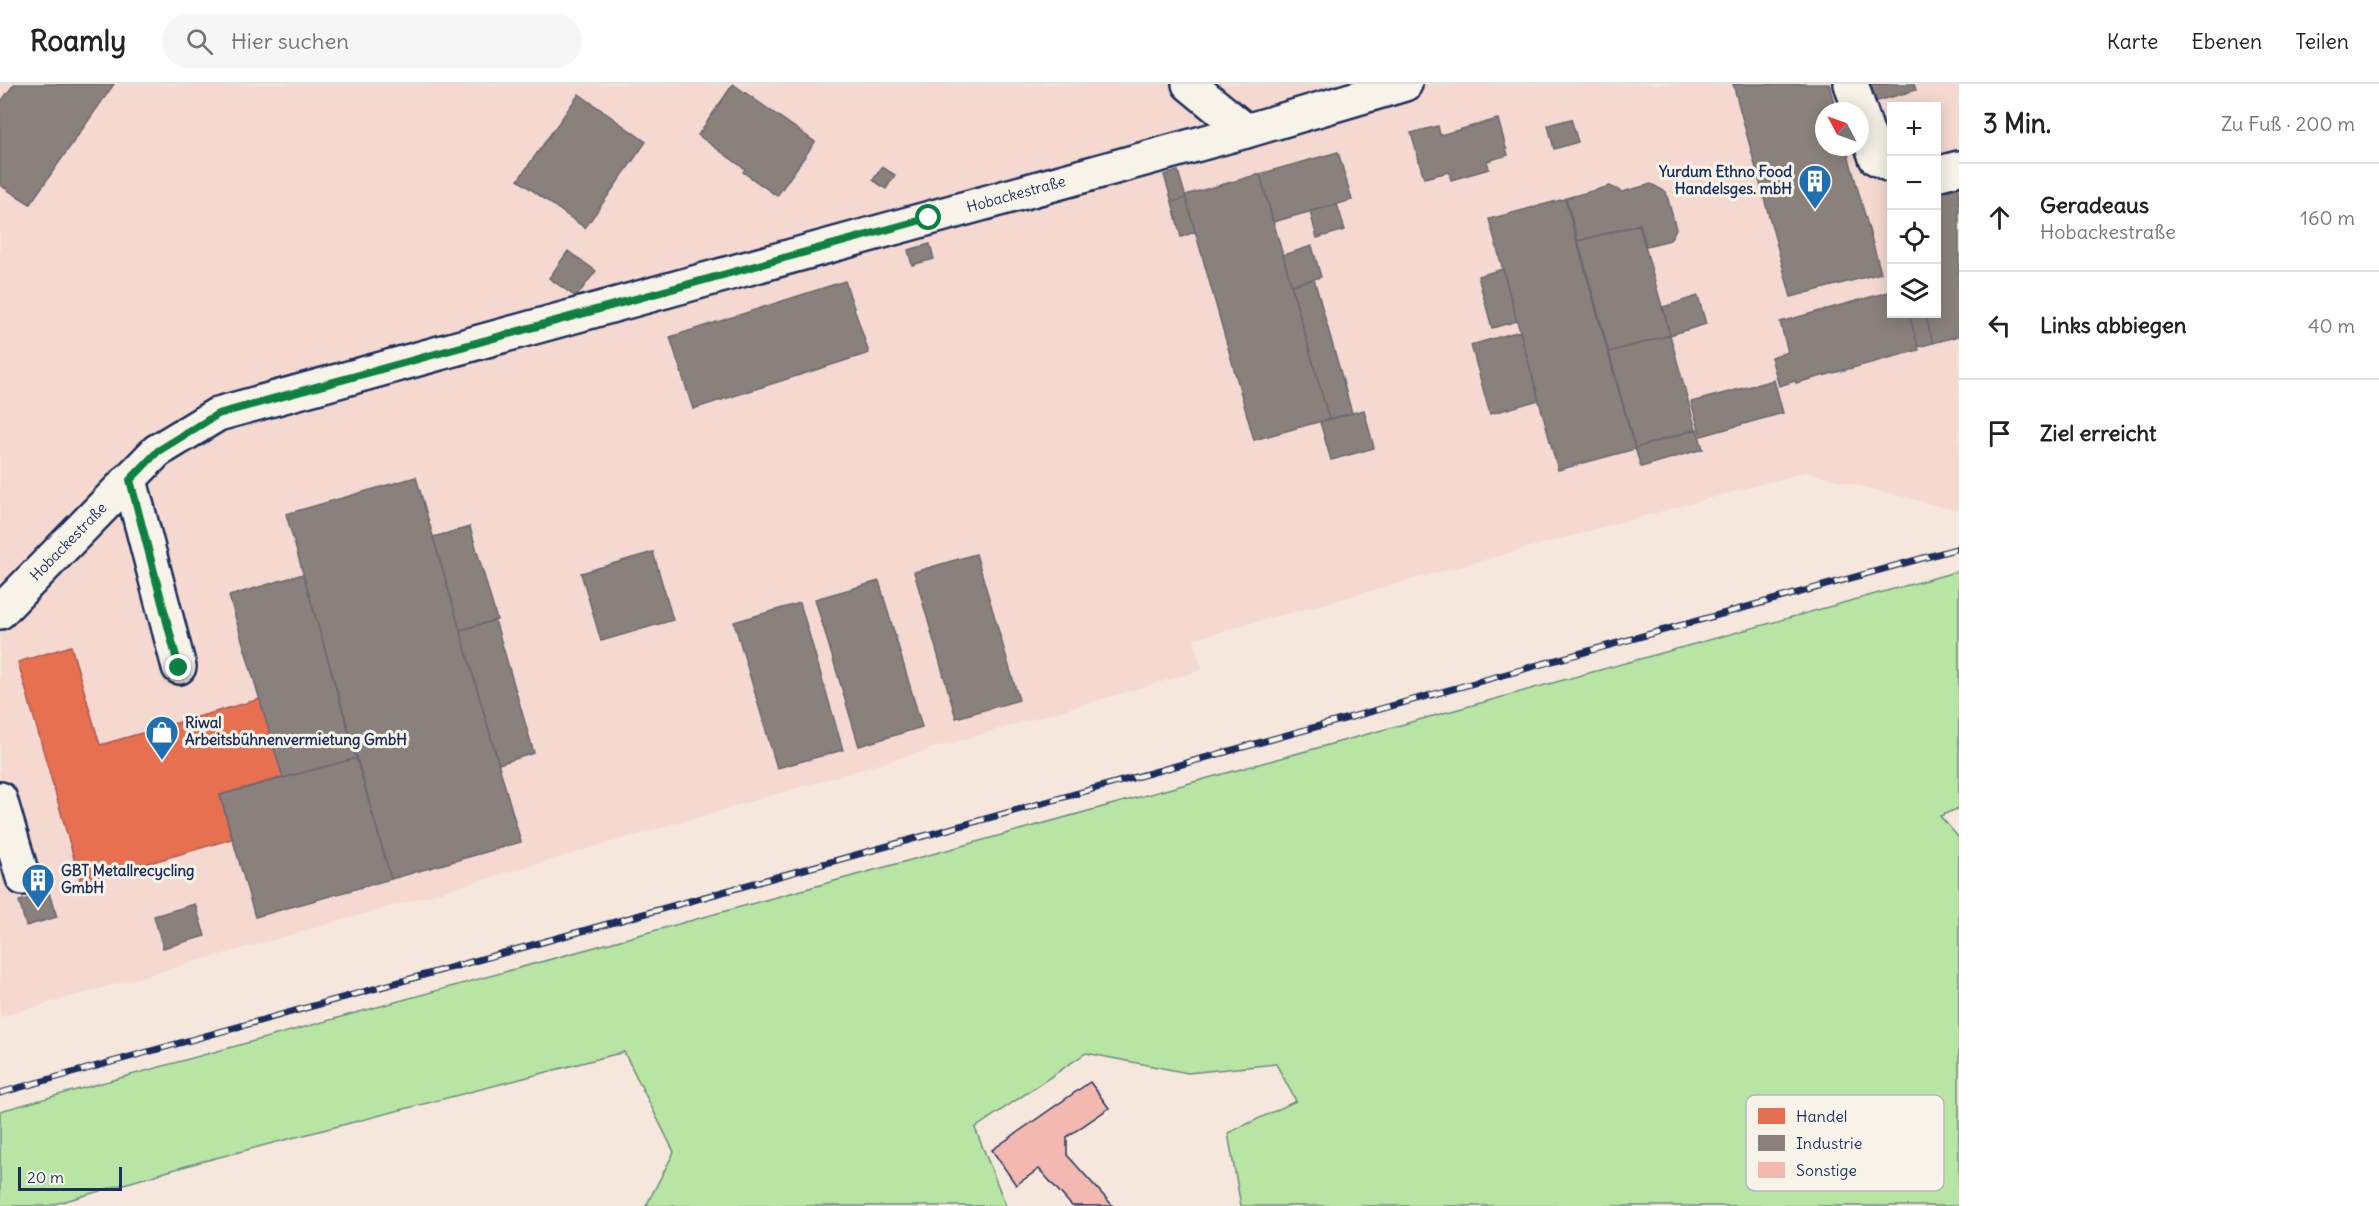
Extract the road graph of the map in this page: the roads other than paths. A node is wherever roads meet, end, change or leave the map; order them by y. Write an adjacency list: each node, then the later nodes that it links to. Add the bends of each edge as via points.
1 (1190, 84): 4 (street)
2 (1405, 84): 4 (street, Hobackestraße)
3 (1851, 84): 5 (street, via 1876,158)
4 (1246, 131): 8 (street, Hobackestraße, via 218,414 158,451)
5 (1887, 164)
6 (1959, 168): 7 (street)
7 (1941, 173)
8 (130, 480): 9 (street, Hobackestraße); 10 (street)
9 (0, 612)
10 (179, 668)
11 (0, 799): 12 (street)
12 (23, 878)

